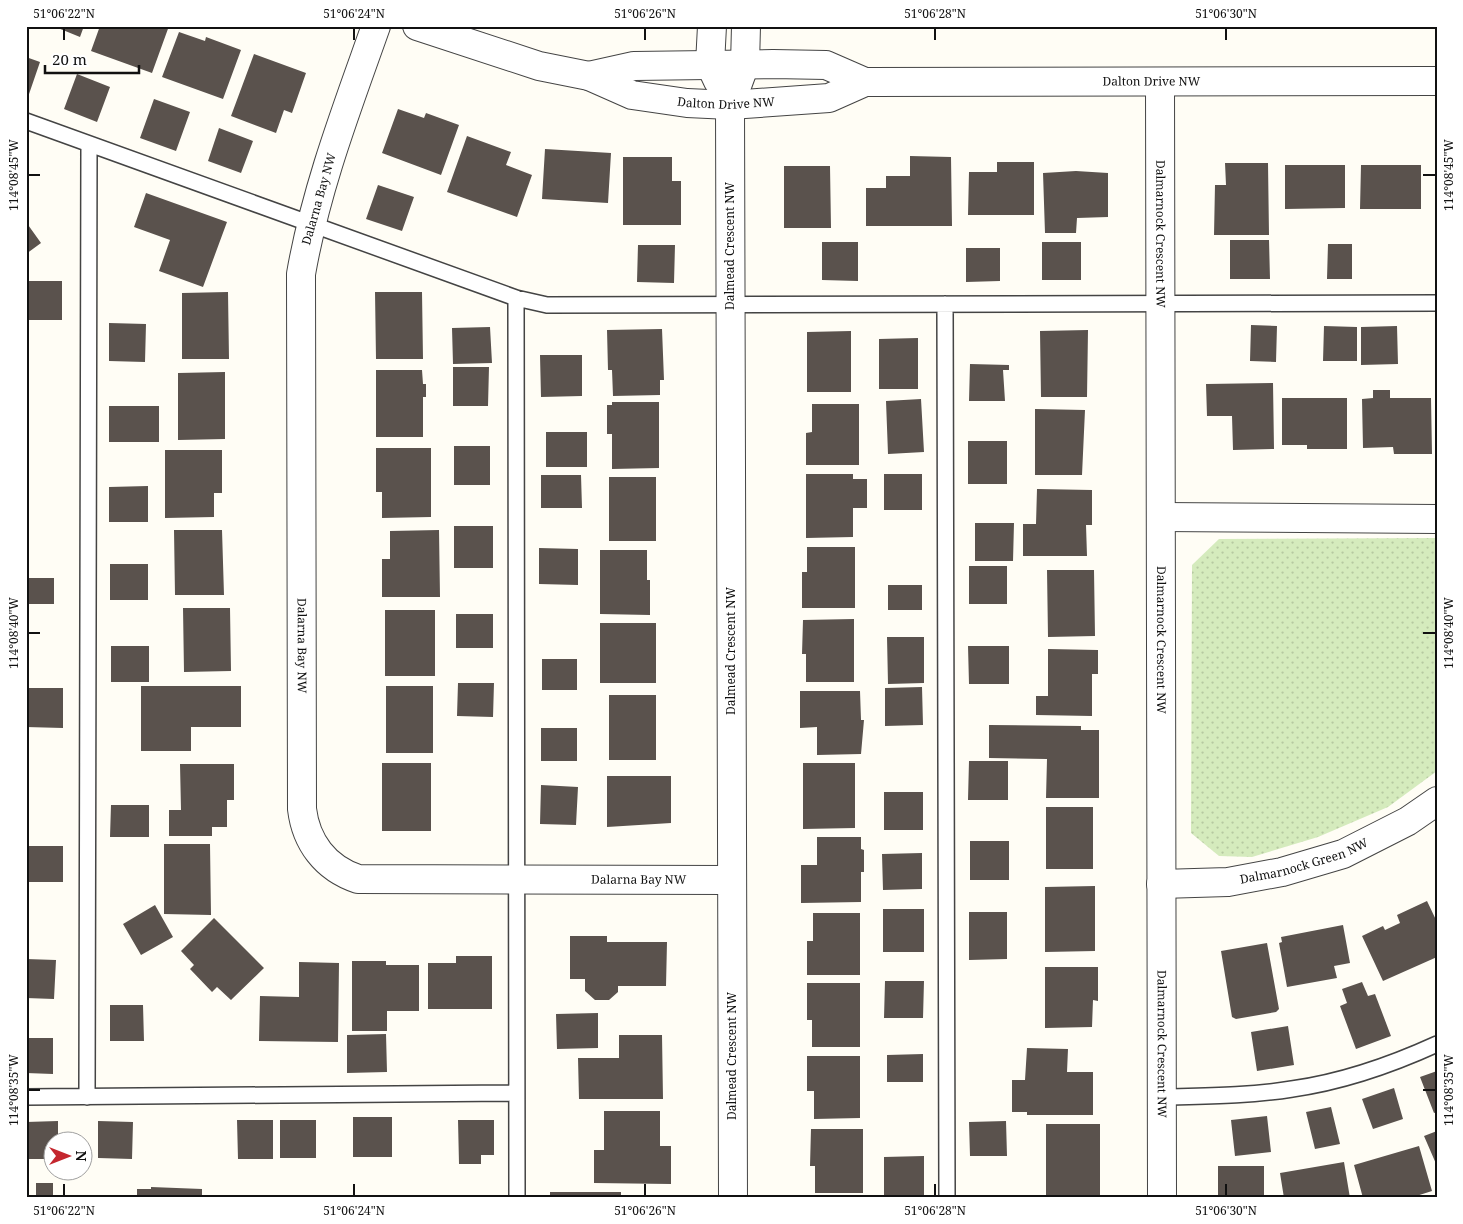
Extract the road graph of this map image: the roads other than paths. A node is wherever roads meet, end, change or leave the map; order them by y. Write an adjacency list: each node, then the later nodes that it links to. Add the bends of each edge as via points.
1 (376, 26): 14 (street, Dalarna Bay NW, via 320,184)
2 (416, 26): 7 (street, Dalton Drive NW, via 539,66)
3 (712, 26): 5 (street)
4 (746, 26): 6 (street)
5 (710, 64): 6 (street, Dalton Drive NW); 7 (street, Dalton Drive NW, via 634,66); 11 (street)
6 (745, 64): 9 (street, Dalton Drive NW, via 826,65); 11 (street)
7 (589, 76): 11 (street, Dalton Drive NW, via 632,95)
8 (1437, 81): 10 (street, Dalton Drive NW)
9 (865, 82): 10 (street, Dalton Drive NW); 11 (street, Dalton Drive NW, via 829,98)
10 (1160, 82): 19 (street, Dalmarnock Crescent NW)
11 (730, 105): 17 (street, Dalmead Crescent NW)
12 (26, 122): 13 (lane)
13 (89, 144): 14 (lane); 28 (lane)
14 (310, 224): 15 (lane); 23 (street, Dalarna Bay NW, via 301,274 300,318 304,826 328,864 358,879)
15 (516, 298): 17 (lane, via 547,304); 23 (lane)
16 (1437, 303): 19 (lane)
17 (730, 304): 18 (lane); 24 (street, Dalmead Crescent NW)
18 (945, 304): 19 (lane); 33 (lane)
19 (1160, 304): 20 (street, Dalmarnock Crescent NW)
20 (1161, 517): 21 (street); 25 (street, Dalmarnock Crescent NW)
21 (1437, 519)
22 (1437, 801): 25 (street, Dalmarnock Green NW, via 1408,821 1343,854 1282,872 1228,882)
23 (517, 880): 24 (street, Dalarna Bay NW); 27 (lane)
24 (731, 880): 32 (street, Dalmead Crescent NW)
25 (1161, 884): 30 (street, Dalmarnock Crescent NW)
26 (1437, 1044): 30 (lane, via 1400,1061 1292,1089)
27 (516, 1093): 28 (lane); 31 (lane)
28 (87, 1096): 29 (lane)
29 (26, 1097)
30 (1163, 1097): 34 (street, Dalmarnock Crescent NW)
31 (517, 1198)
32 (733, 1198)
33 (947, 1198)
34 (1162, 1198)

